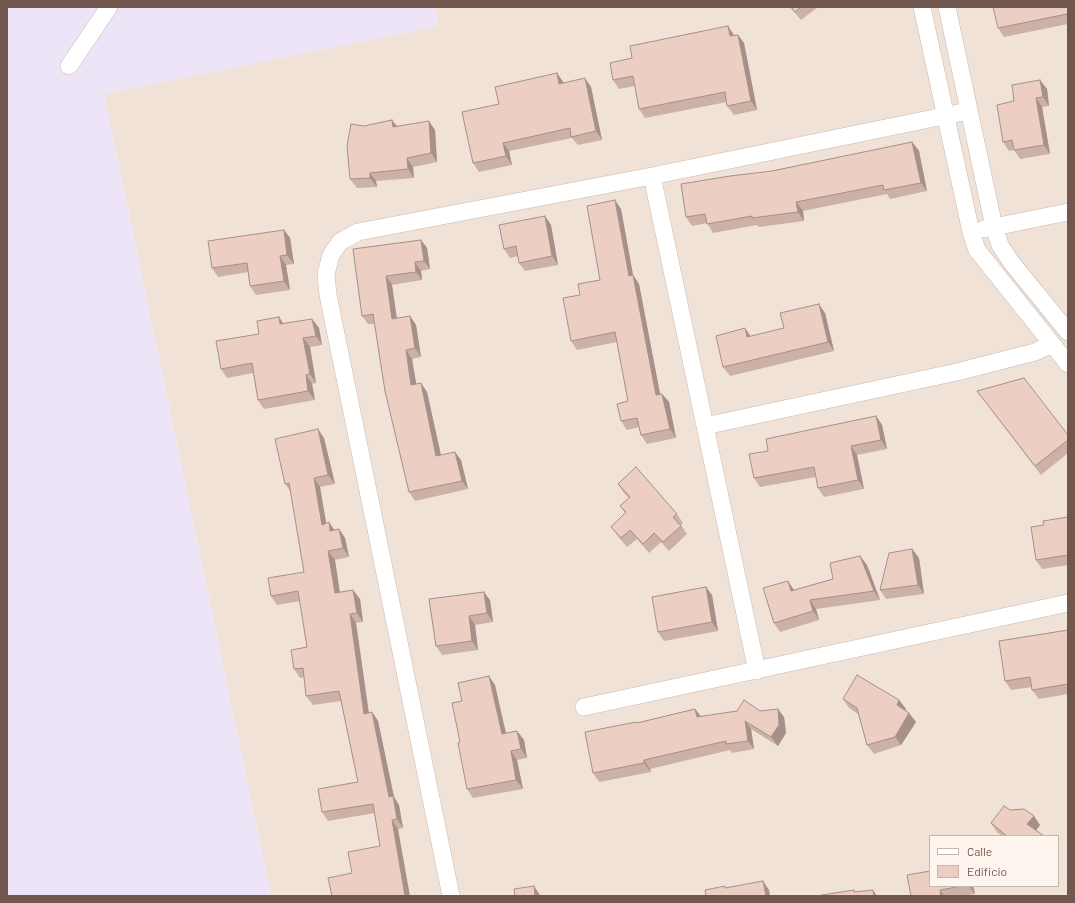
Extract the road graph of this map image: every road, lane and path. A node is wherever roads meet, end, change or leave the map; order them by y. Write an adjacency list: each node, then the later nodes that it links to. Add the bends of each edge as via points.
1 (109, 7): 4 (street)
2 (922, 7): 6 (street)
3 (946, 7): 5 (street)
4 (69, 66)
5 (968, 111): 6 (street); 9 (street)
6 (945, 115): 7 (street); 10 (street)
7 (652, 176): 14 (street); 18 (street, via 358,232 340,242 331,255 326,274 328,295)
8 (1068, 212): 9 (street)
9 (994, 227): 10 (street); 11 (street, via 1000,245 1010,262)
10 (971, 232): 12 (street, via 978,250)
11 (1068, 332)
12 (1052, 344): 13 (street); 14 (street, via 1035,352 957,372)
13 (1068, 364)
14 (705, 426): 16 (street)
15 (1068, 603): 16 (street)
16 (756, 670): 17 (street)
17 (584, 707)
18 (451, 896)

